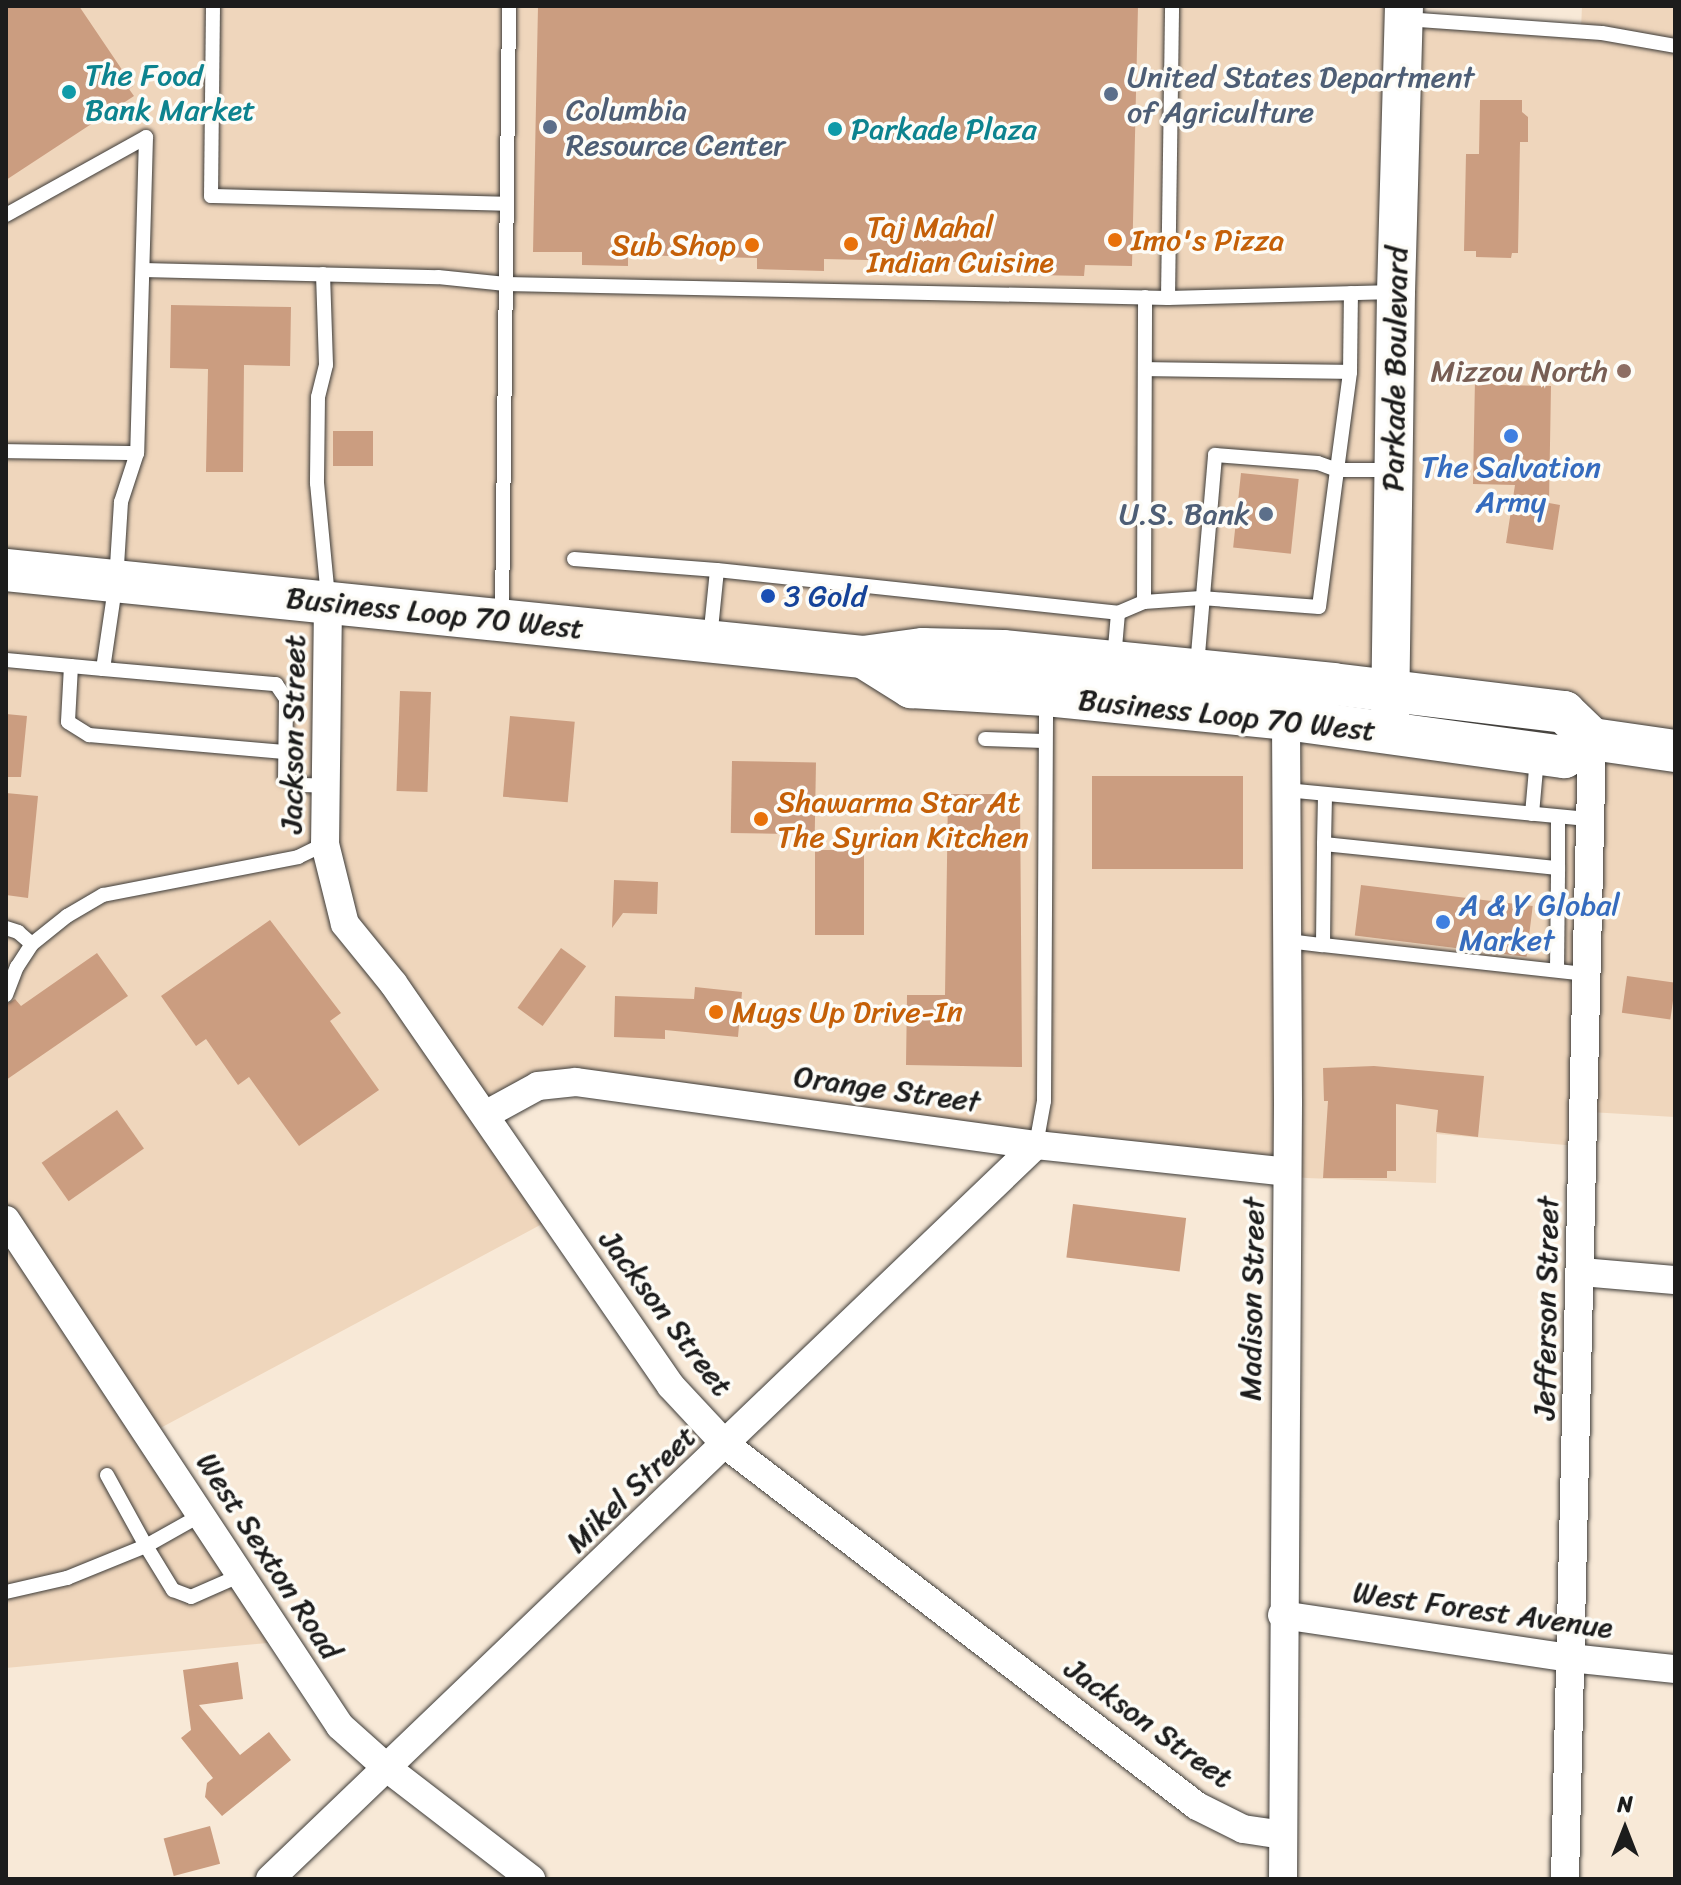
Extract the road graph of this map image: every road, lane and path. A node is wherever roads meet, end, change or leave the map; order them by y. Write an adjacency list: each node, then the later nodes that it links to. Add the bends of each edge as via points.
1 (213, 6): 6 (lane, via 211,196)
2 (509, 6): 6 (lane)
3 (1172, 6): 14 (lane)
4 (1404, 12): 5 (lane); 11 (street, Parkade Boulevard)
5 (1675, 46)
6 (507, 204): 10 (lane)
7 (6, 215): 8 (lane, via 146,137)
8 (143, 270): 9 (lane); 18 (lane)
9 (323, 274): 10 (lane); 27 (lane, via 326,365 318,397 317,483)
10 (506, 284): 13 (lane); 29 (lane)
11 (1396, 292): 12 (lane); 20 (street, Parkade Boulevard)
12 (1351, 293): 14 (lane); 16 (lane)
13 (1145, 297): 14 (lane); 15 (lane)
14 (1168, 298)
15 (1145, 369): 16 (lane); 26 (lane)
16 (1350, 372): 19 (lane)
17 (6, 451): 18 (lane)
18 (137, 453): 24 (lane, via 121,502)
19 (1337, 470): 20 (lane); 25 (lane, via 1319,607); 25 (lane, via 1318,463 1215,455)
20 (1393, 470): 37 (street, Parkade Boulevard)
21 (574, 559): 23 (lane)
22 (6, 570): 24 (main road, Business Loop 70 West)
23 (717, 570): 28 (lane); 30 (lane)
24 (116, 581): 27 (main road, Business Loop 70 West); 35 (lane)
25 (1201, 598): 26 (lane); 36 (lane)
26 (1144, 602): 28 (lane)
27 (328, 603): 29 (main road, Business Loop 70 West); 47 (street, Jackson Street)
28 (1118, 613): 33 (lane)
29 (502, 620): 30 (main road, Business Loop 70 West)
30 (710, 641): 31 (main road, Business Loop 70 West)
31 (863, 657): 33 (main road, Business Loop 70 West, via 923,649); 38 (main road, Business Loop 70 West, via 911,687)
32 (6, 660): 34 (lane)
33 (1114, 662): 36 (main road, Business Loop 70 West)
34 (71, 666): 35 (lane); 45 (lane, via 68,722 89,735)
35 (103, 669): 45 (lane, via 276,684 286,699)
36 (1197, 671): 37 (main road, Business Loop 70 West)
37 (1393, 691): 40 (street, Parkade Boulevard); 42 (main road, Business Loop 70 West, via 1564,712)
38 (1046, 695): 39 (main road, Business Loop 70 West); 43 (lane)
39 (1286, 719): 40 (main road, Business Loop 70 West); 48 (street, Madison Street)
40 (1389, 732): 46 (main road, Business Loop 70 West)
41 (985, 739): 43 (lane)
42 (1592, 739): 44 (main road); 46 (main road, Business Loop 70 West, via 1564,757); 52 (street, Jefferson Street)
43 (1044, 741): 64 (lane, via 1044,1101)
44 (1675, 751)
45 (284, 752): 47 (lane, via 285,778)
46 (1537, 753): 50 (lane)
47 (326, 786): 53 (street, Jackson Street)
48 (1286, 790): 49 (lane); 57 (street, Madison Street)
49 (1325, 796): 50 (lane); 54 (lane)
50 (1532, 814): 51 (lane)
51 (1558, 817): 52 (lane); 55 (lane)
52 (1588, 819): 61 (street, Jefferson Street)
53 (325, 844): 58 (lane, via 298,857 103,895); 63 (street, Jackson Street, via 345,924)
54 (1324, 844): 55 (lane); 59 (lane)
55 (1558, 868): 60 (lane)
56 (6, 928): 58 (lane)
57 (1288, 941): 59 (lane); 65 (street, Madison Street)
58 (32, 944): 62 (lane)
59 (1323, 945): 60 (lane)
60 (1557, 970): 61 (lane)
61 (1586, 974): 67 (street, Jefferson Street)
62 (6, 995)
63 (485, 1115): 64 (street, Orange Street, via 538,1086 576,1082); 69 (street, Jackson Street, via 671,1386)
64 (1036, 1145): 65 (street, Orange Street); 69 (street, Mikel Street)
65 (1287, 1172): 75 (street, Madison Street)
66 (6, 1220): 71 (street, West Sexton Road)
67 (1581, 1272): 68 (street); 76 (street, Jefferson Street)
68 (1675, 1280)
69 (726, 1445): 78 (street, Mikel Street); 79 (street, Jackson Street, via 1197,1806 1243,1829)
70 (107, 1475): 72 (lane)
71 (201, 1515): 72 (lane); 73 (street, West Sexton Road)
72 (146, 1546): 73 (lane, via 181,1596 191,1597); 74 (lane, via 67,1578)
73 (241, 1575): 78 (street, West Sexton Road, via 340,1726)
74 (6, 1592)
75 (1282, 1615): 76 (street, West Forest Avenue); 79 (street, Madison Street)
76 (1570, 1658): 77 (street, West Forest Avenue); 83 (street, Jefferson Street)
77 (1675, 1669)
78 (387, 1768): 80 (street, Mikel Street); 81 (street, West Sexton Road)
79 (1283, 1835): 82 (street, Madison Street)
80 (270, 1879)
81 (531, 1879)
82 (1283, 1879)
83 (1565, 1879)

